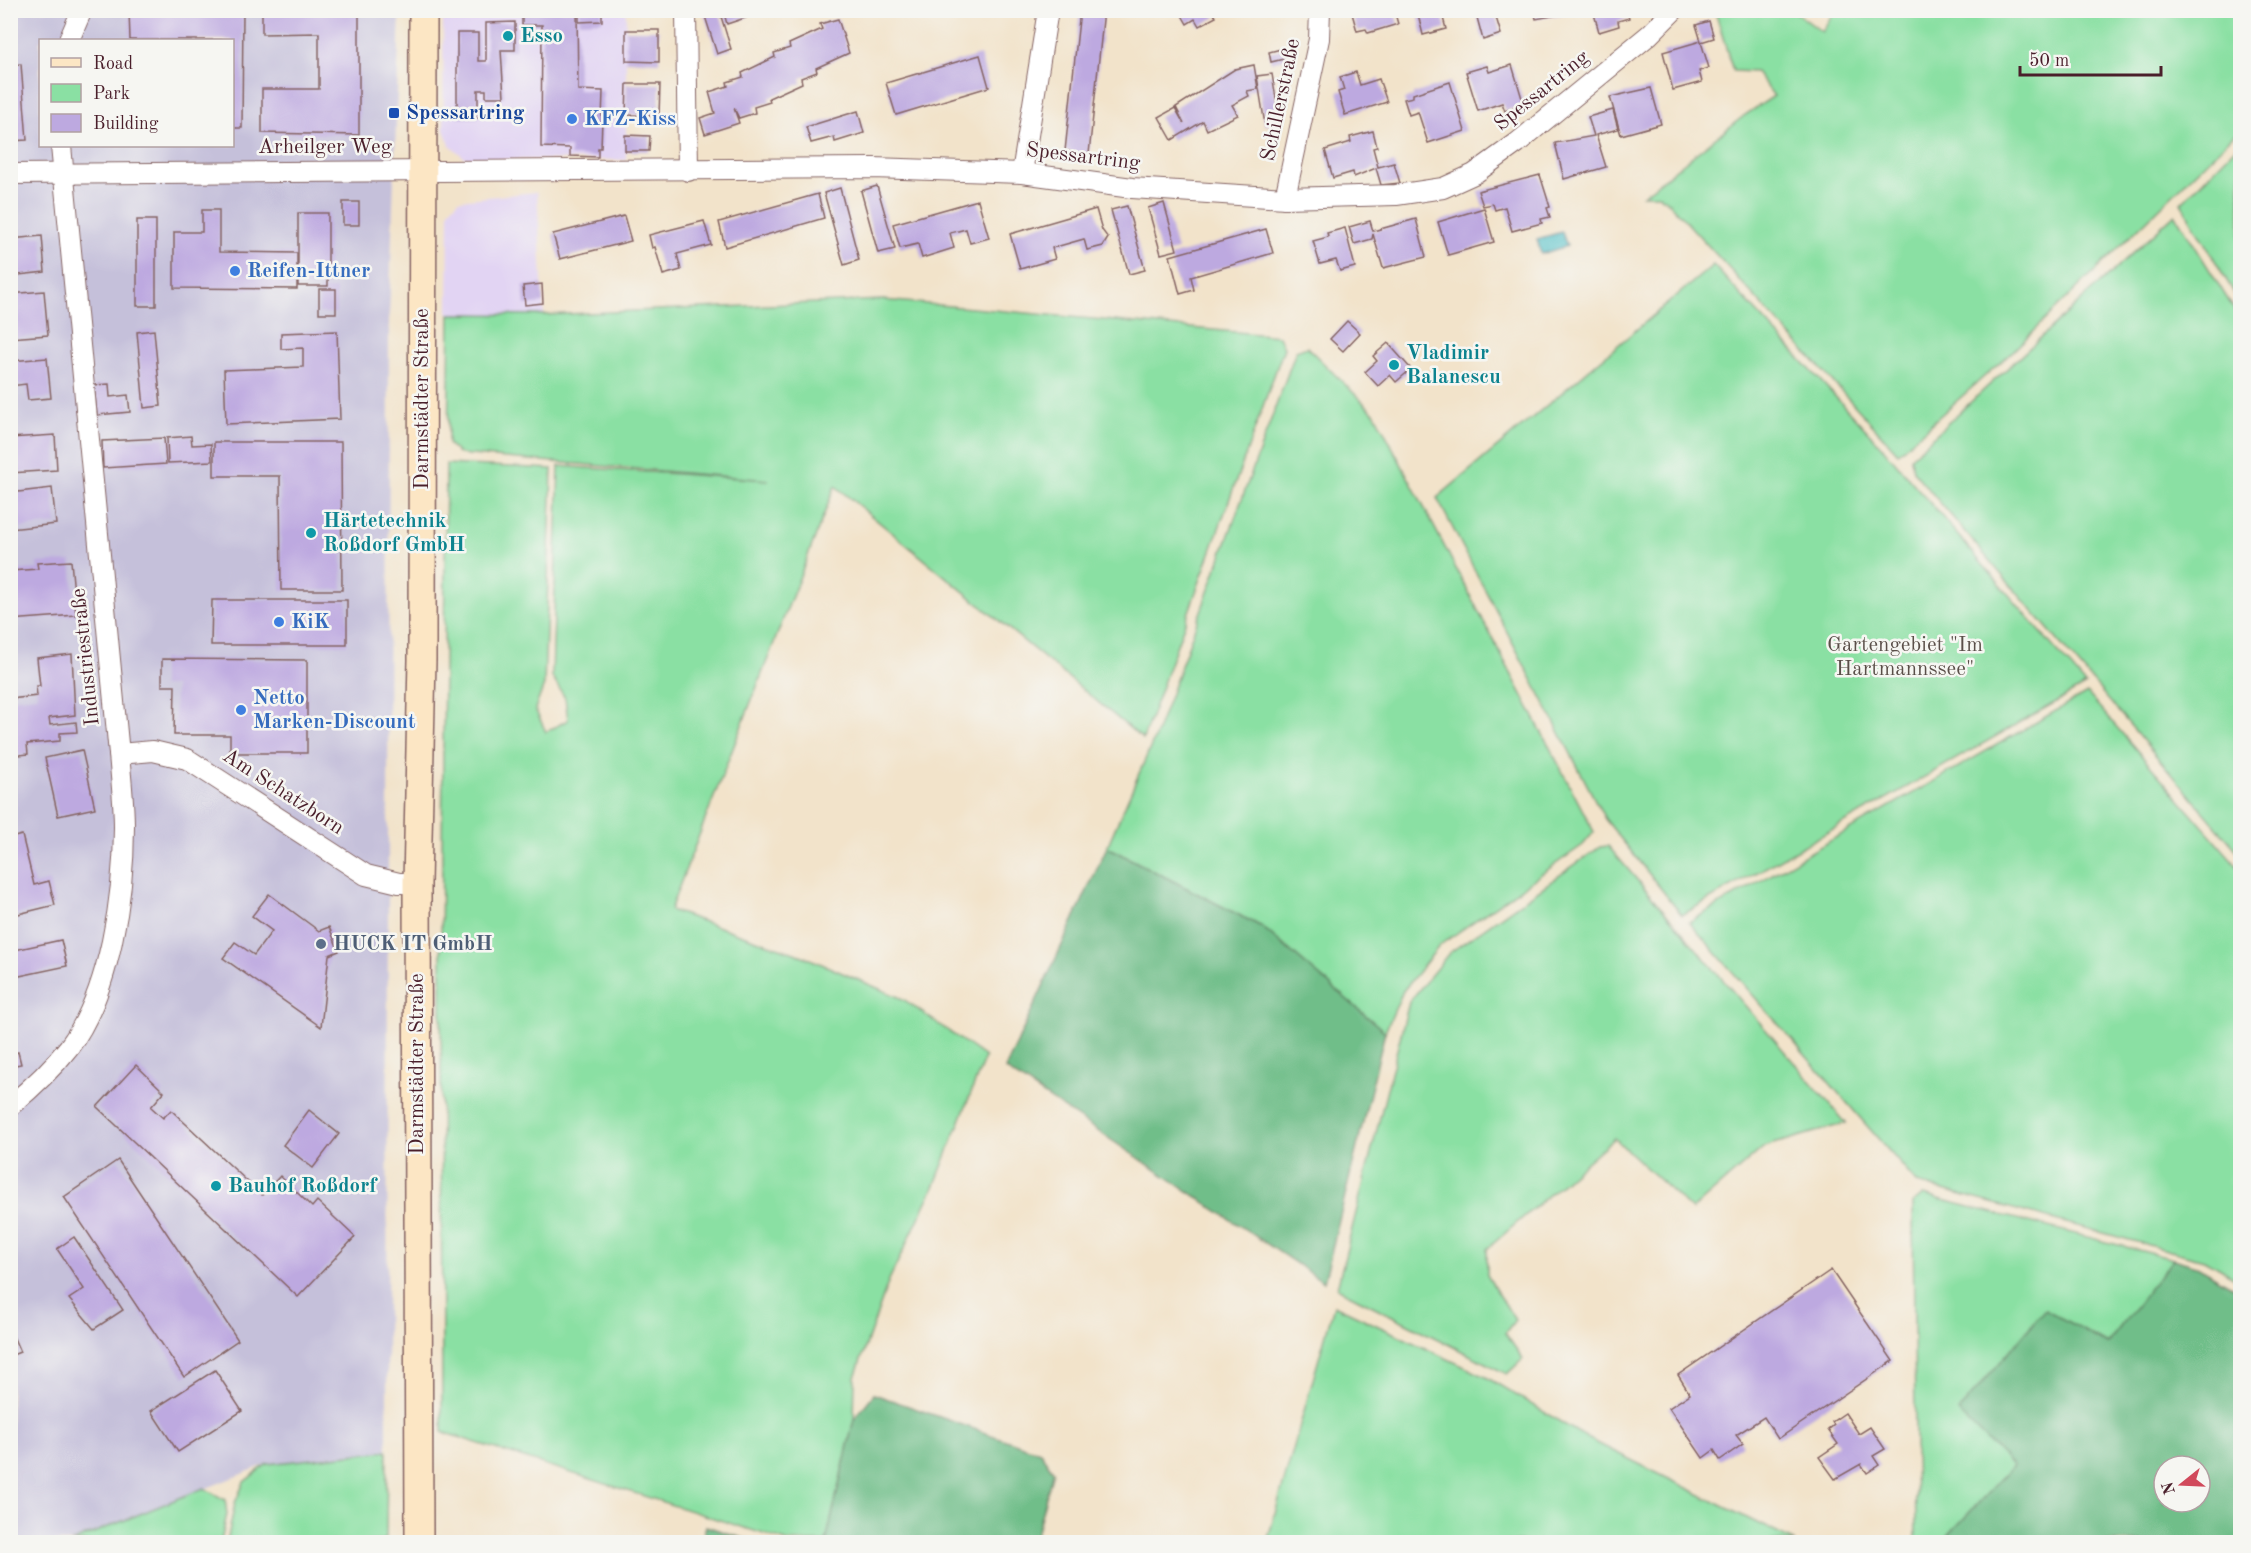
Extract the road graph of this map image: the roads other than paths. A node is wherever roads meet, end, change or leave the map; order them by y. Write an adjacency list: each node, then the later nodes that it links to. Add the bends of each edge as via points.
1 (82, 10): 7 (street)
2 (423, 10): 9 (main road, Darmstädter Straße)
3 (686, 10): 10 (street)
4 (1048, 10): 12 (street)
5 (1320, 10): 14 (street, Schillerstraße, via 1319,39)
6 (1674, 10): 14 (street, Spessartring, via 1517,143 1474,174 1443,188 1396,195)
7 (69, 39)
8 (61, 147): 11 (street, Industriestraße)
9 (423, 171): 10 (street, Spessartring); 11 (street, Arheilger Weg); 16 (main road, Darmstädter Straße, via 423,660)
10 (688, 171): 12 (street, Spessartring, via 873,168)
11 (63, 172): 13 (street, Arheilger Weg); 15 (street, Industriestraße)
12 (1022, 173): 14 (street, Spessartring, via 1132,188)
13 (10, 174)
14 (1285, 198)
15 (119, 754): 16 (street, Am Schatzborn, via 153,751 188,759 366,875); 17 (street, Industriestraße, via 124,829 117,909 101,982 70,1046)
16 (417, 883): 18 (main road, Darmstädter Straße)
17 (10, 1106)
18 (418, 1542)

